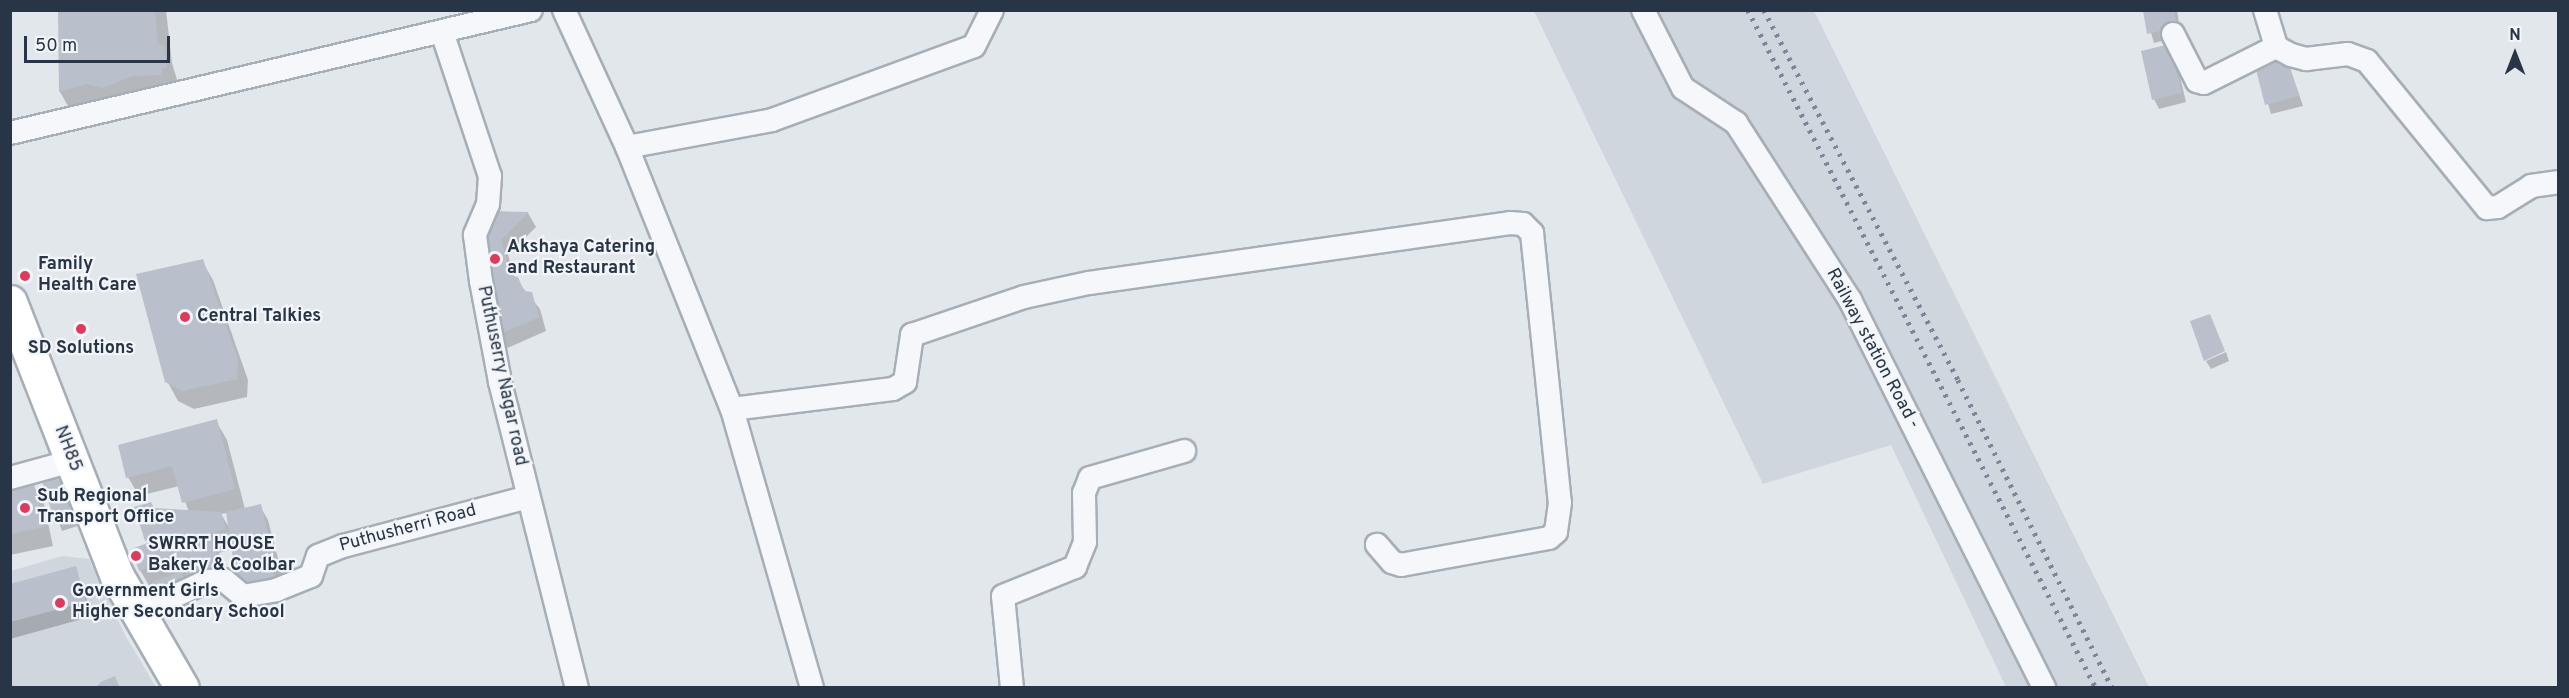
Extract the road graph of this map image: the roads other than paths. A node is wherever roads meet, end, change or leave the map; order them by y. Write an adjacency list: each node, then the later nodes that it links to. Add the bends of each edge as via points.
1 (531, 10): 6 (street)
2 (564, 10): 10 (street)
3 (992, 10): 10 (street, via 974,46 772,120)
4 (1643, 10): 24 (street, Railway station Road -, via 1683,88 1736,123 1850,300)
5 (2265, 10): 8 (street)
6 (442, 32): 9 (street); 17 (street, Puthuserry Nagar road, via 490,176 488,204 475,235 500,382)
7 (2173, 34): 8 (street, via 2198,81 2204,83)
8 (2276, 46): 11 (street, via 2306,59 2348,54 2367,61 2487,208 2498,207 2531,186)
9 (10, 133)
10 (627, 147): 13 (street)
11 (2559, 182)
12 (10, 302): 15 (main road, NH85 / NH85)
13 (732, 410): 18 (street, via 893,389 905,382 912,335 1024,297 1111,280 1523,224 1533,233 1560,503 1556,532 1549,538 1401,565 1392,562); 22 (street)
14 (1184, 451): 23 (street, via 1090,478 1084,493 1085,542 1075,567 1003,596)
15 (72, 461): 16 (street); 19 (main road, NH85 / NH85, via 117,576)
16 (10, 478)
17 (528, 497): 19 (street, Puthusherri Road, via 343,546 318,556 311,576 276,590 243,596 224,580 207,581); 21 (street, Puthuserry Nagar road)
18 (1377, 546)
19 (138, 612): 20 (main road, NH85 / NH85)
20 (182, 687)
21 (577, 687)
22 (812, 687)
23 (1012, 687)
24 (2044, 687)

